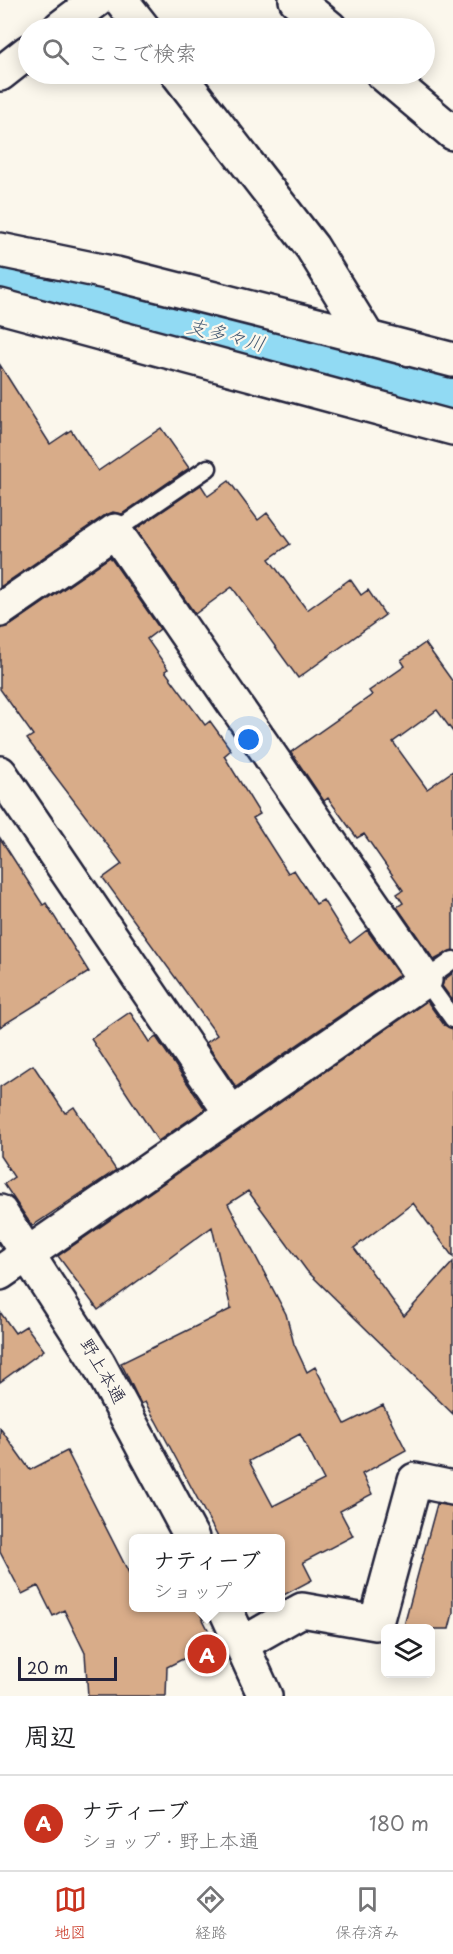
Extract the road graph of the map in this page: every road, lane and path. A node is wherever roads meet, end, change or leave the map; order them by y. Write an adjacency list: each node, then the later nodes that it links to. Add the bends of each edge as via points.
1 (97, 0): 4 (street)
2 (121, 0): 5 (street)
3 (296, 0): 6 (street)
4 (73, 18)
5 (135, 18)
6 (318, 18)
7 (18, 60): 8 (street)
8 (0, 74)
9 (186, 84): 14 (street, via 312,247)
10 (395, 84): 11 (street)
11 (453, 133)
12 (0, 250): 14 (street, via 116,274)
13 (0, 306): 16 (street)
14 (368, 338): 15 (street)
15 (453, 360)
16 (453, 428)
17 (208, 468): 18 (lane)
18 (115, 531): 19 (street); 22 (street)
19 (0, 610)
20 (0, 774): 24 (street)
21 (453, 960): 22 (lane)
22 (425, 980): 23 (lane); 24 (street)
23 (453, 1019)
24 (231, 1113): 26 (street)
25 (0, 1212): 26 (street, 野上本通)
26 (28, 1253): 27 (street); 29 (street, 野上本通, via 98,1363)
27 (0, 1273)
28 (453, 1488): 31 (street, via 415,1480 376,1623 302,1611)
29 (189, 1534)
30 (227, 1612): 31 (street)
31 (242, 1644): 32 (street)
32 (265, 1696)

